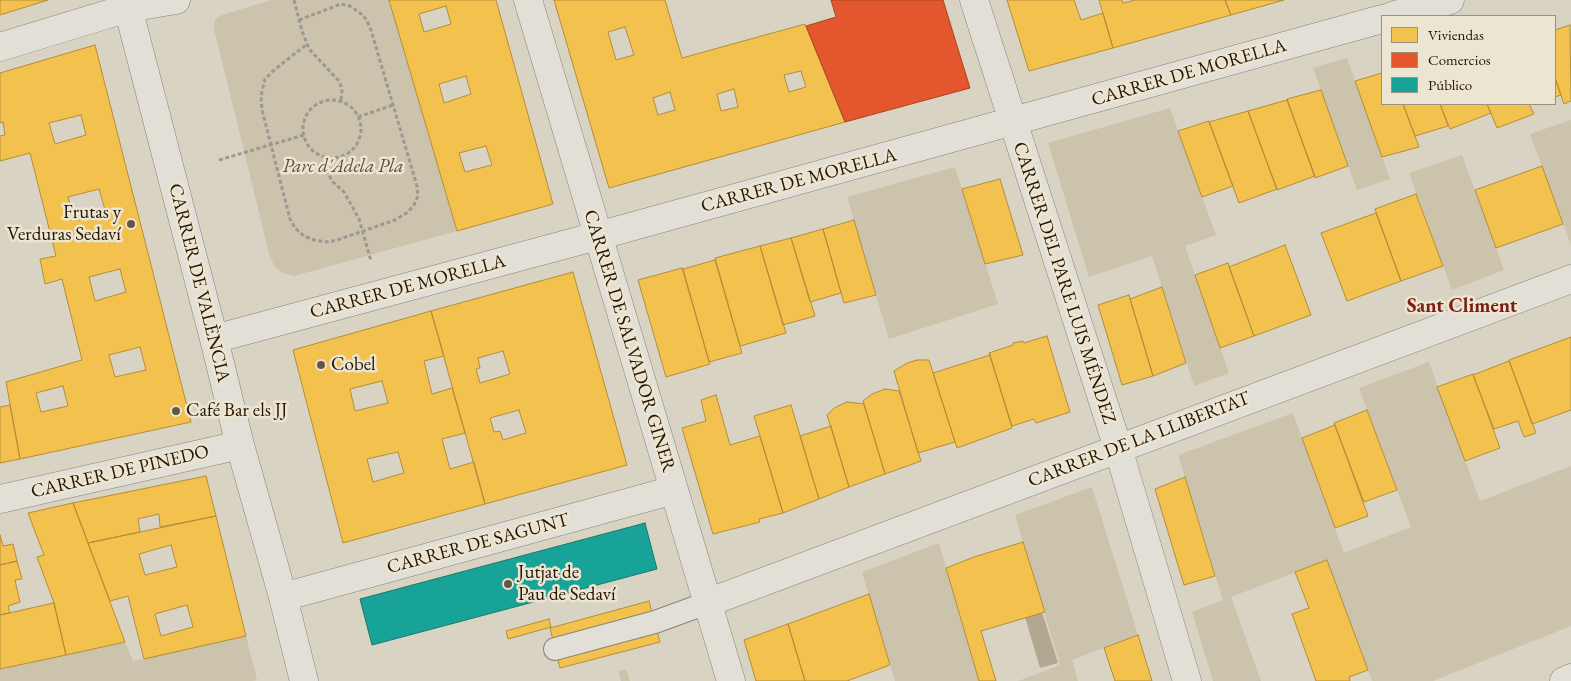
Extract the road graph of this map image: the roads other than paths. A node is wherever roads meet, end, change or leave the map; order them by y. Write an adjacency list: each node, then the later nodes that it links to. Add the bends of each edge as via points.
1 (176, 0): 5 (street)
2 (528, 0): 10 (street, CARRER DE SALVADOR GINER)
3 (974, 0): 9 (street, CARRER DEL PARE LUIS MÉNDEZ)
4 (1450, 0): 6 (street)
5 (127, 4): 8 (street); 12 (street, CARRER DE VALÈNCIA)
6 (1396, 15)
7 (1381, 19): 9 (street, CARRER DE MORELLA)
8 (0, 47)
9 (1012, 122): 10 (street, CARRER DE MORELLA); 14 (street, CARRER DEL PARE LUIS MÉNDEZ)
10 (598, 236): 12 (street, CARRER DE MORELLA); 15 (street, CARRER DE SALVADOR GINER)
11 (1571, 279): 14 (street, CARRER DE LA LLIBERTAT)
12 (214, 339): 13 (street, CARRER DE VALÈNCIA)
13 (240, 445): 16 (street, CARRER DE PINEDO); 17 (street, CARRER DE VALÈNCIA)
14 (1118, 448): 18 (street, CARRER DE LA LLIBERTAT); 23 (street, CARRER DEL PARE LUIS MÉNDEZ)
15 (674, 490): 17 (street, CARRER DE SAGUNT); 18 (street, CARRER DE SALVADOR GINER)
16 (0, 499)
17 (283, 597): 21 (street, CARRER DE VALÈNCIA)
18 (707, 603): 19 (lane, via 655,622); 22 (street, CARRER DE SALVADOR GINER)
19 (555, 649)
20 (1571, 678): 24 (street)
21 (304, 681)
22 (731, 681)
23 (1187, 681)
24 (1564, 681)

